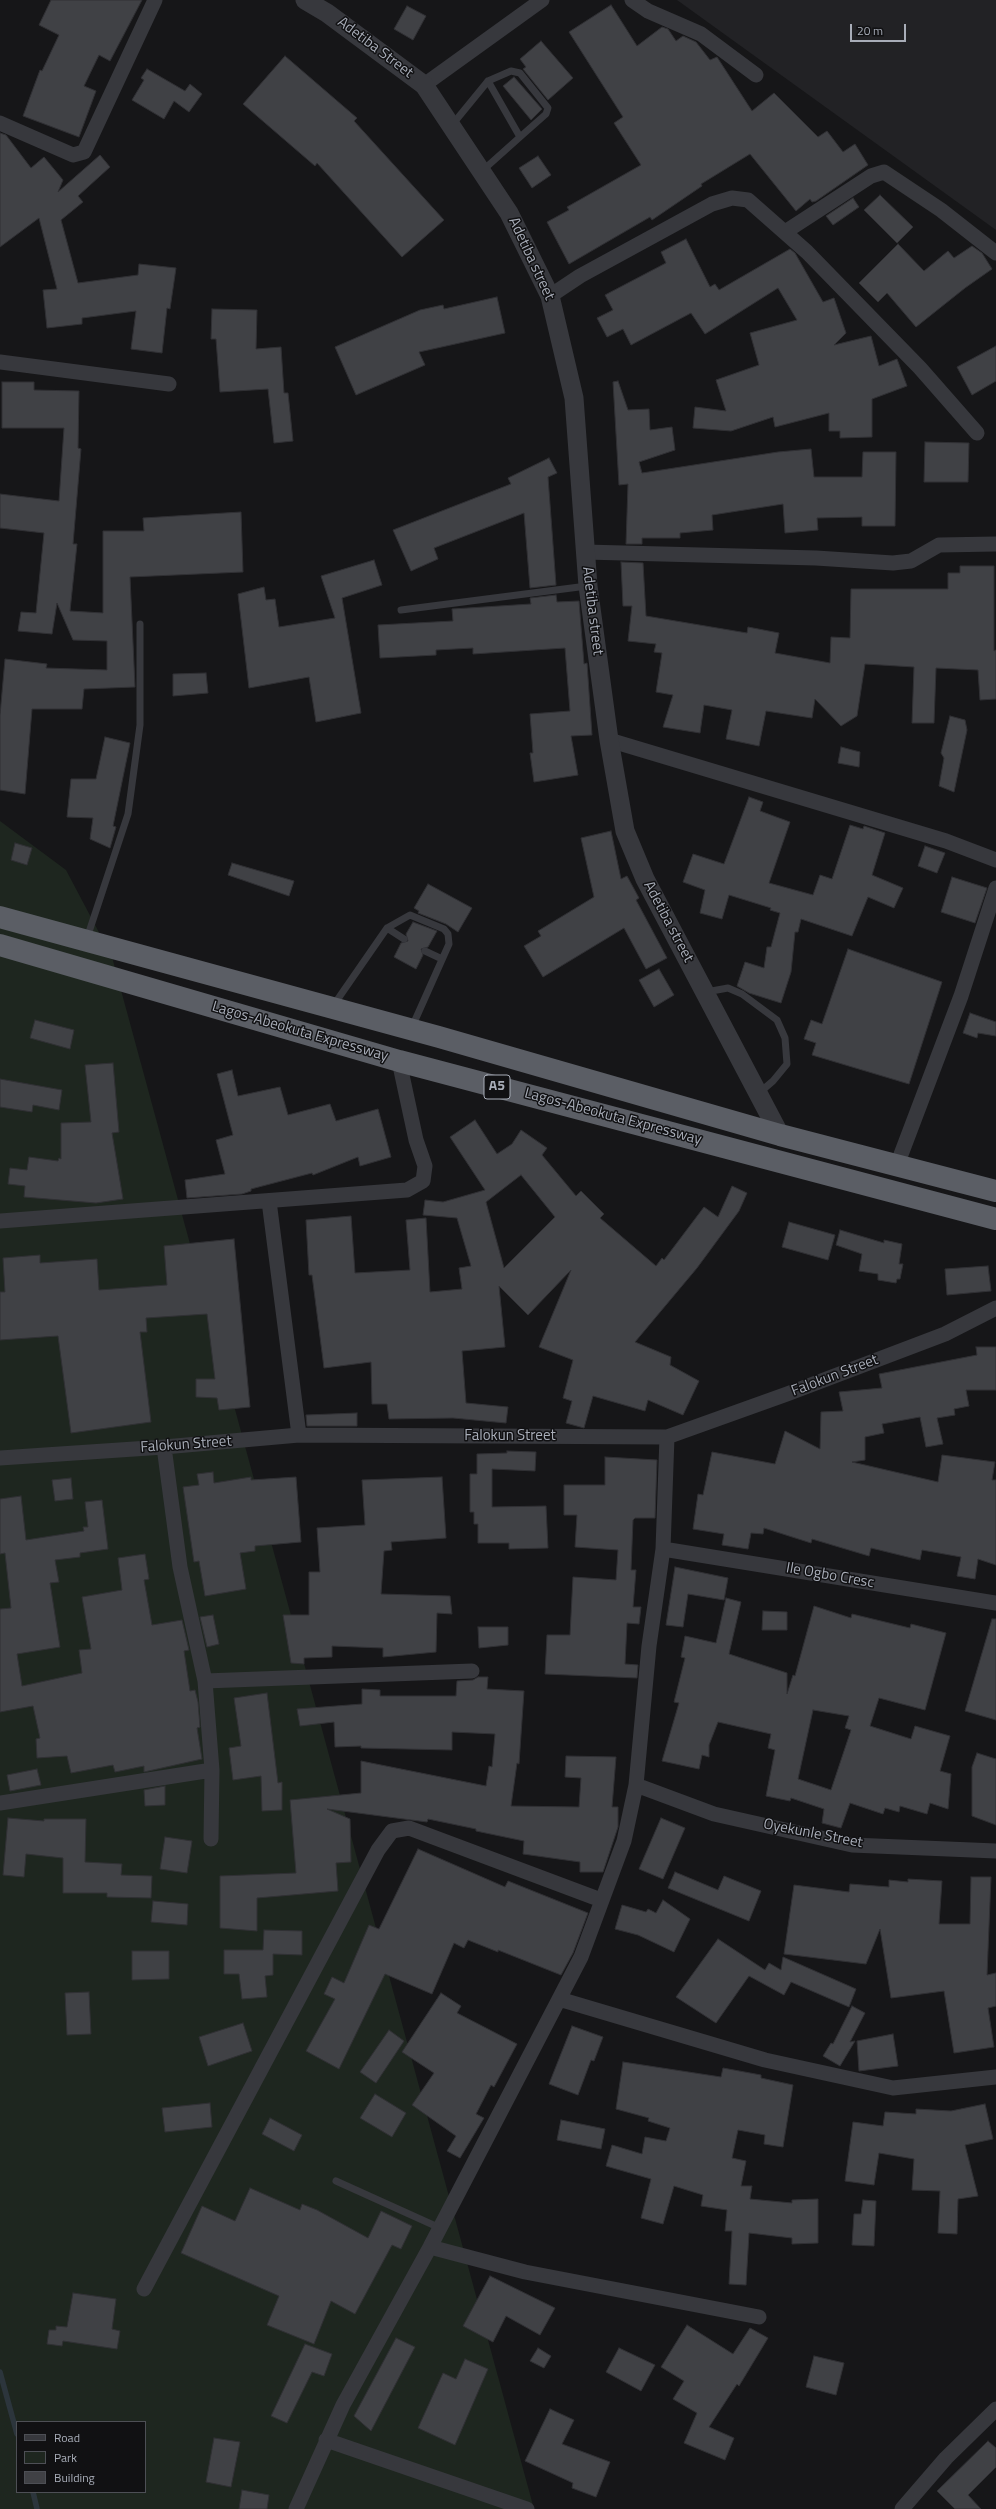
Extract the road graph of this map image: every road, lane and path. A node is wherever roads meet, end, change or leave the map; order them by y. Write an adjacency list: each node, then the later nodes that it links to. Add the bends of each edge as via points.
1 (155, 0): 8 (street, via 84,152 73,155)
2 (305, 0): 7 (street, Adetiba Street, via 327,12)
3 (542, 0): 7 (street)
4 (632, 0): 5 (street, via 648,11 701,34)
5 (756, 74)
6 (488, 81): 9 (lane); 10 (lane); 10 (lane, via 511,71 520,73 548,108 546,114)
7 (424, 85): 9 (street, Adetiba street)
8 (0, 124)
9 (451, 126): 11 (street, Adetiba street)
10 (520, 137): 11 (lane)
11 (482, 171): 14 (street, Adetiba street, via 509,213)
12 (785, 232): 13 (street, via 871,176 884,172 941,210); 14 (street, via 748,200 732,198 712,204 580,276); 17 (street, via 808,252 920,368)
13 (996, 253)
14 (550, 296): 19 (street, Adetiba street, via 574,398)
15 (0, 362): 16 (street)
16 (169, 384)
17 (977, 433)
18 (996, 544): 19 (street, via 939,545 911,561 893,563 816,558)
19 (585, 552): 20 (street, Adetiba street)
20 (588, 586): 21 (lane); 23 (street, Adetiba street)
21 (401, 610)
22 (140, 624): 29 (lane, via 140,725 128,814)
23 (609, 740): 24 (street, via 946,841); 33 (street, Adetiba street, via 626,831 645,879)
24 (996, 860)
25 (996, 888): 39 (street, via 961,996)
26 (0, 917): 29 (highway, Lagos-Abeokuta Expressway / A5)
27 (387, 928): 28 (lane); 32 (lane, via 410,915 444,929 448,934 449,944); 34 (lane)
28 (404, 939)
29 (86, 940): 34 (highway, Lagos-Abeokuta Expressway / A5)
30 (0, 945): 36 (highway, Lagos-Abeokuta Expressway / A5)
31 (425, 951): 32 (lane)
32 (442, 959): 35 (lane)
33 (703, 992): 37 (street, Adetiba street); 37 (lane, via 728,988 742,994 777,1020 785,1038 787,1064 773,1081)
34 (331, 1008): 35 (highway, Lagos-Abeokuta Expressway / A5)
35 (411, 1030): 38 (highway, Lagos-Abeokuta Expressway / A5)
36 (399, 1061): 41 (street, via 416,1140 425,1166 423,1181 407,1190); 42 (highway, Lagos-Abeokuta Expressway / A5)
37 (758, 1093): 38 (street, Adetiba street)
38 (780, 1135): 39 (highway, Lagos-Abeokuta Expressway / A5)
39 (897, 1165): 40 (highway, Lagos-Abeokuta Expressway / A5)
40 (996, 1191)
41 (269, 1201): 43 (street); 45 (street)
42 (996, 1219)
43 (0, 1221)
44 (996, 1308): 46 (street, Falokun Street, via 945,1334)
45 (299, 1435): 46 (street, Falokun Street); 47 (street, Falokun Street)
46 (667, 1437): 49 (street)
47 (164, 1447): 48 (street, Falokun Street); 52 (street, via 180,1567)
48 (0, 1458)
49 (663, 1549): 50 (street, Ile Ogbo Cresc); 54 (street, via 648,1646)
50 (996, 1603)
51 (472, 1671): 52 (street)
52 (204, 1681): 53 (street)
53 (212, 1770): 55 (street); 56 (street)
54 (636, 1785): 57 (street, Oyekunle Street, via 714,1814 852,1845); 58 (street, via 624,1841)
55 (0, 1803)
56 (211, 1839)
57 (996, 1852)
58 (601, 1900): 59 (street, via 581,1957); 64 (street, via 409,1828 392,1831 370,1864)
59 (558, 1999): 60 (street, via 765,2060 893,2088); 62 (street)
60 (996, 2077)
61 (336, 2181): 62 (lane)
62 (440, 2228): 63 (street)
63 (430, 2247): 65 (street, via 525,2272); 67 (street)
64 (144, 2289)
65 (759, 2317)
66 (996, 2409): 70 (street, via 946,2458)
67 (326, 2440): 68 (street); 69 (street)
68 (296, 2509)
69 (527, 2509)
70 (902, 2509)

